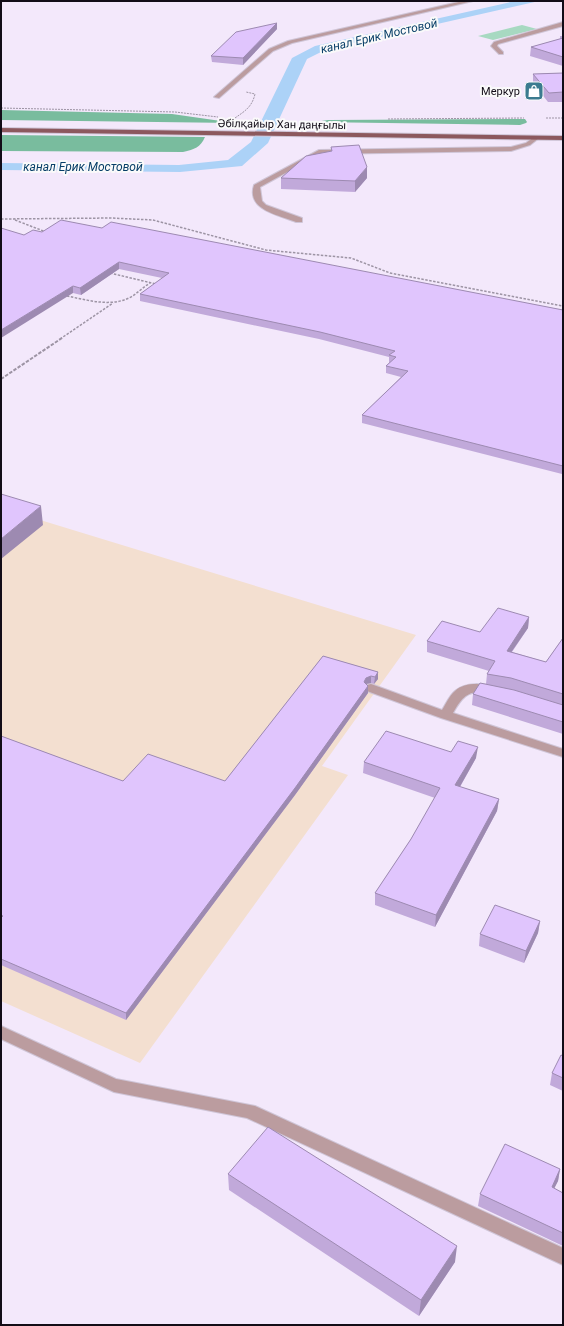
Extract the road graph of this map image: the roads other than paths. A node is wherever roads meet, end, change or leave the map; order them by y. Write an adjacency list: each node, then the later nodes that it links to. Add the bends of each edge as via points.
1 (470, 1): 4 (street, via 290,42 271,50)
2 (563, 24): 3 (street, via 496,43 494,46)
3 (501, 53)
4 (217, 97)
5 (1, 125): 7 (main road, Әбілқайыр Хан даңғылы)
6 (1, 130): 7 (main road, Әбілқайыр Хан даңғылы)
7 (232, 130): 8 (main road, Әбілқайыр Хан даңғылы)
8 (307, 131): 9 (main road, Әбілқайыр Хан даңғылы); 10 (main road, Әбілқайыр Хан даңғылы)
9 (563, 133)
10 (536, 138): 11 (main road, Әбілқайыр Хан даңғылы); 12 (street, via 528,144 511,149 319,152 256,186 258,200 264,207)
11 (563, 138)
12 (300, 220)
13 (371, 688): 15 (street)
14 (503, 693): 15 (street, via 488,689 470,689 460,693)
15 (445, 715): 16 (street)
16 (563, 752)
17 (1, 1032): 18 (street, via 114,1085 249,1110)
18 (563, 1257)

